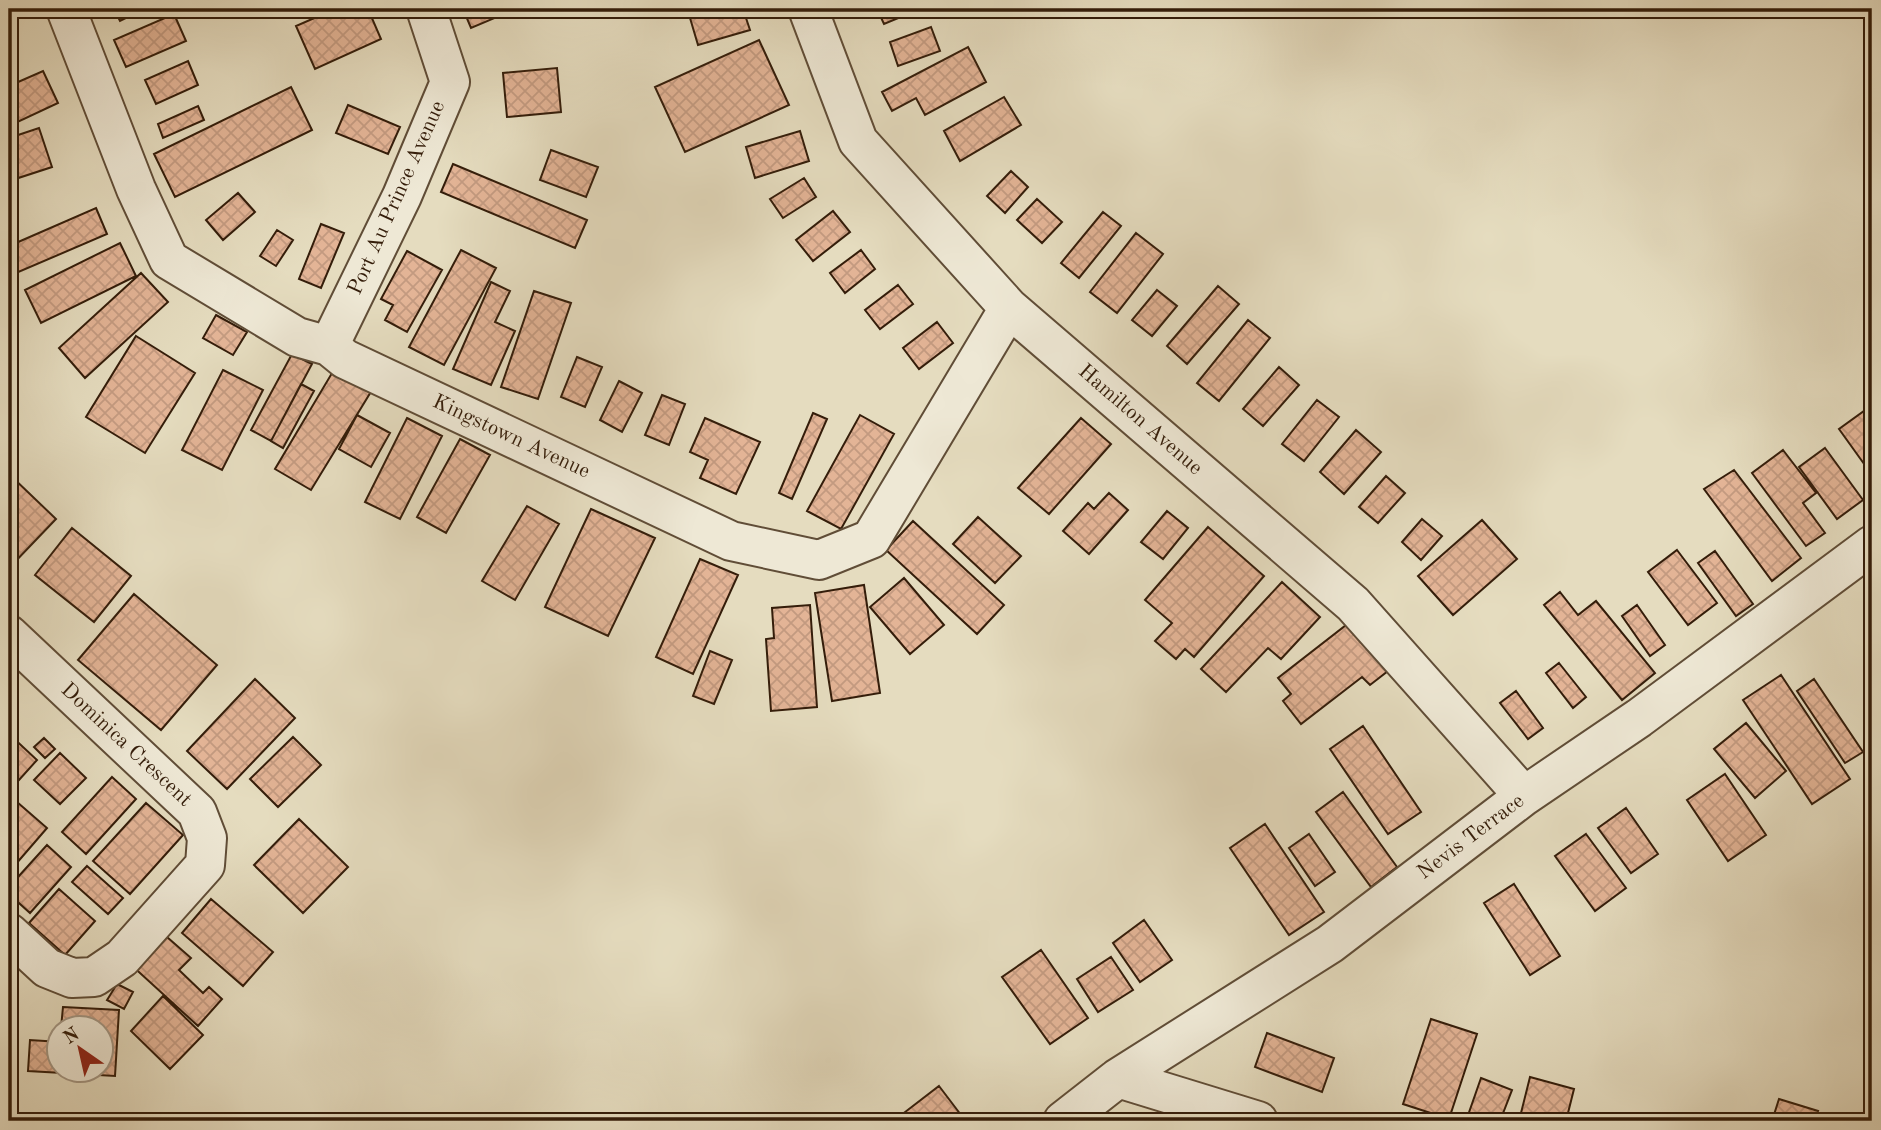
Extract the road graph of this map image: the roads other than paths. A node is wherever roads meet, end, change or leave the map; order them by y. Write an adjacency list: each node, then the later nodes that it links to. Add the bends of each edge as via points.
1 (66, 9): 5 (street, Kingstown Avenue, via 136,189 169,260 298,338)
2 (426, 9): 5 (street, Port Au Prince Avenue, via 450,82 402,197)
3 (808, 9): 4 (street, Hamilton Avenue, via 858,141)
4 (1009, 307): 5 (street, Kingstown Avenue, via 871,539 819,560 731,541 345,359); 8 (street, Hamilton Avenue, via 1353,604)
5 (329, 346)
6 (1872, 545): 8 (street, Nevis Terrace, via 1639,718)
7 (9, 635): 9 (street, Dominica Crescent, via 197,811 207,838 205,865 122,958 94,977 72,978 47,968)
8 (1524, 796): 10 (street, Nevis Terrace, via 1330,944)
9 (9, 933)
10 (1118, 1078): 11 (street, Nevis Terrace); 12 (street)
11 (1063, 1121)
12 (1258, 1121)

